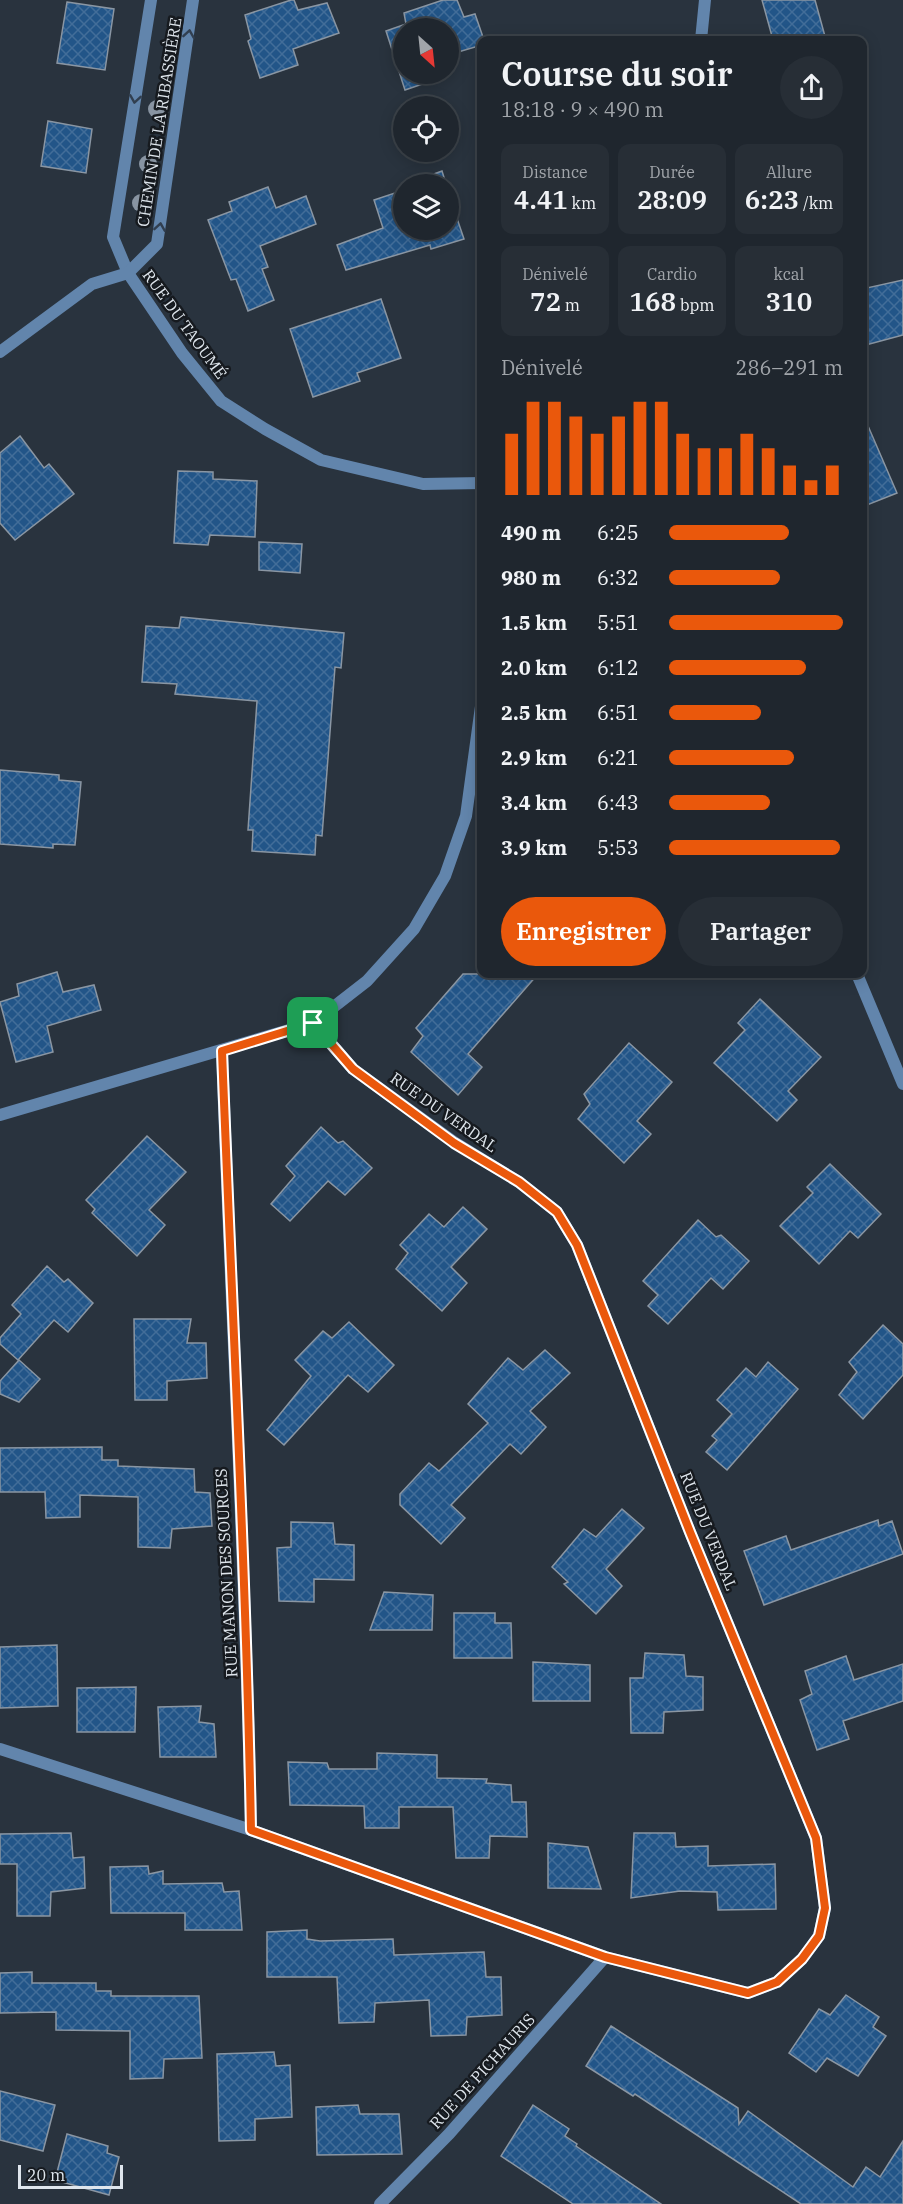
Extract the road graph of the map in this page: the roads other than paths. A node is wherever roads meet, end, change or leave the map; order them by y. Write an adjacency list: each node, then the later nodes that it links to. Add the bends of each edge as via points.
1 (151, 0): 5 (street, CHEMIN DE LA RIBASSIÈRE, one-way to 5, via 113,237)
2 (193, 0): 5 (street, CHEMIN DE LA RIBASSIÈRE, one-way to 2, via 157,244)
3 (705, 0): 4 (street)
4 (701, 36)
5 (128, 273): 6 (street, CHEMIN DE LA RIBASSIÈRE, via 93,284); 7 (street, RUE DU TAOUMÉ, via 182,353 221,401 266,429 321,460 423,484)
6 (0, 352)
7 (477, 483)
8 (477, 736): 10 (street, via 466,816 445,876 414,929 367,981)
9 (859, 978): 12 (street)
10 (313, 1023): 11 (street); 16 (street, RUE DU VERDAL, via 353,1069 557,1212 577,1245 816,1838 825,1908 819,1936 777,1982 748,1993)
11 (222, 1051): 13 (street); 15 (street, RUE MANON DES SOURCES, via 235,1417 247,1616)
12 (903, 1084)
13 (0, 1115)
14 (0, 1749): 15 (street)
15 (251, 1830): 16 (street, RUE DU VERDAL)
16 (605, 1957): 17 (street, RUE DE PICHAURIS, via 449,2134)
17 (380, 2204)

